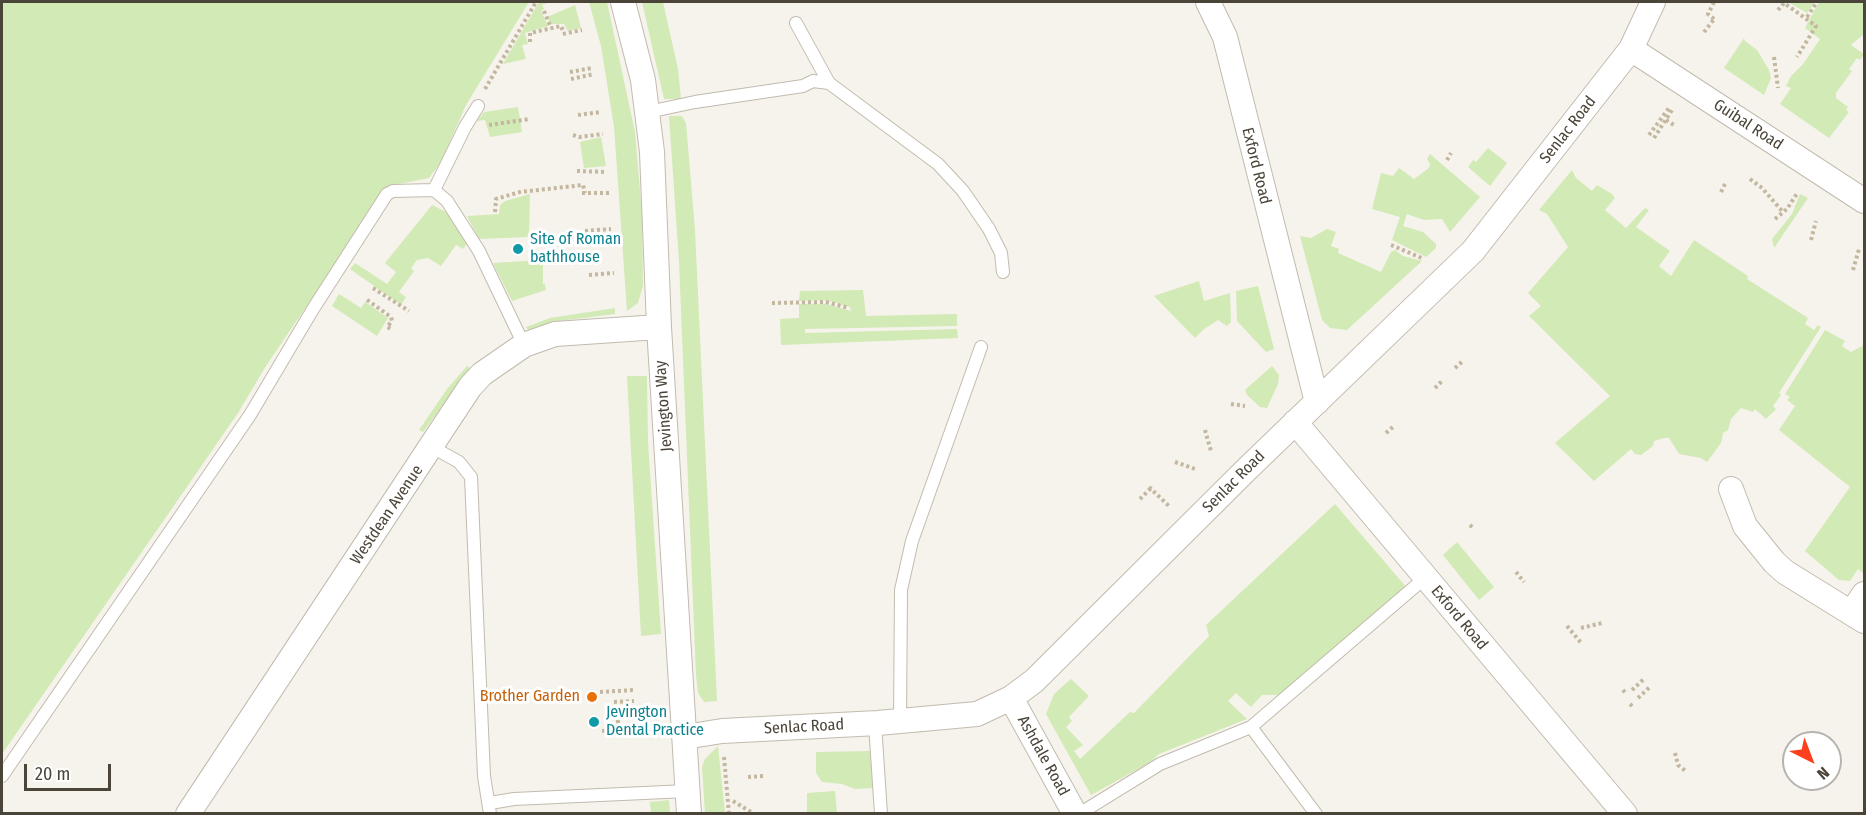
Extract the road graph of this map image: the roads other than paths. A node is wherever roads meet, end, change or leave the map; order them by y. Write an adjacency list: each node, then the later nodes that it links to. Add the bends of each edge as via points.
1 (623, 2): 10 (street, Jevington Way)
2 (1208, 2): 17 (street, Exford Road, via 1225,37)
3 (1653, 2): 5 (street, Senlac Road)
4 (796, 23): 6 (lane)
5 (1631, 49): 12 (street, Guibal Road); 17 (street, Senlac Road, via 1473,250)
6 (819, 63): 7 (lane); 8 (lane)
7 (813, 81): 8 (lane); 10 (lane)
8 (830, 83): 13 (lane, via 938,164 963,191 1001,253)
9 (478, 106): 11 (lane)
10 (648, 112): 14 (street, Jevington Way)
11 (434, 190): 15 (lane, via 453,208 479,251); 28 (lane, via 393,191 383,198 250,416)
12 (1864, 201)
13 (1003, 272)
14 (659, 327): 15 (street, Westdean Avenue, via 576,330); 27 (street, Jevington Way)
15 (524, 345): 19 (street, Westdean Avenue, via 476,380)
16 (981, 347): 24 (lane, via 912,541 901,590)
17 (1317, 402): 18 (street, Senlac Road)
18 (1295, 422): 21 (street, Exford Road); 23 (street, Senlac Road, via 1034,681)
19 (432, 447): 30 (lane, via 459,462 471,477 484,776); 31 (street, Westdean Avenue)
20 (1731, 489): 22 (street, via 1740,517 1761,549 1785,572)
21 (1425, 578): 26 (lane); 35 (street, Exford Road)
22 (1860, 609)
23 (1011, 698): 24 (street, Senlac Road, via 977,714); 33 (street, Ashdale Road)
24 (900, 721): 25 (street, Senlac Road)
25 (875, 724): 27 (street, Senlac Road); 32 (lane)
26 (1251, 727): 33 (lane, via 1160,764); 34 (lane)
27 (685, 736): 29 (street, Jevington Way)
28 (2, 776)
29 (688, 802): 30 (lane, via 514,799)
30 (490, 808)
31 (188, 813)
32 (881, 813)
33 (1077, 813)
34 (1316, 813)
35 (1625, 813)

